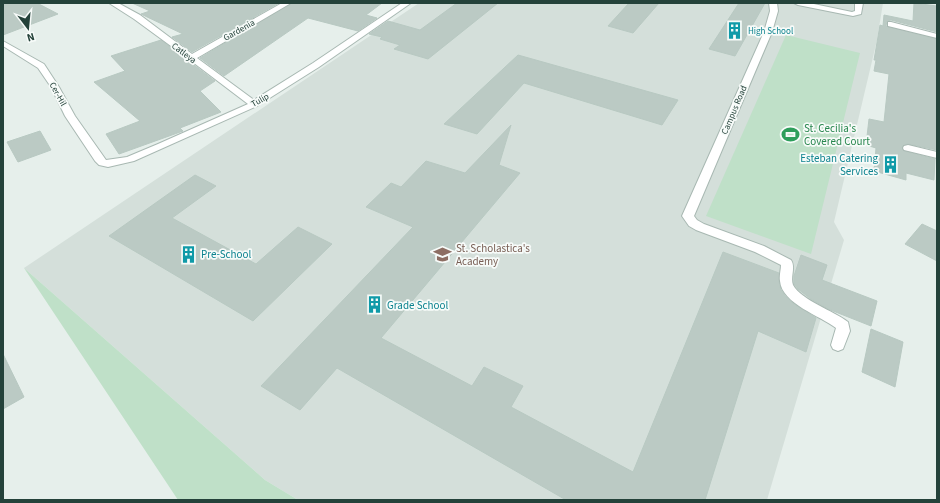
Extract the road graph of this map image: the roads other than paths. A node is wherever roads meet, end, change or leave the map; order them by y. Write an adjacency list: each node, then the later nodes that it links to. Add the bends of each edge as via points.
1 (113, 3): 11 (street, Catleya, via 137,17)
2 (287, 3): 11 (street, Gardenia)
3 (407, 3): 12 (street, Tulip)
4 (773, 3): 16 (street, Campus Road, via 774,11 768,32 688,216 700,227 784,260 787,263 786,284 796,296 843,326)
5 (798, 3): 7 (street)
6 (859, 3): 7 (street, via 858,12 853,14)
7 (813, 4)
8 (891, 24): 9 (street)
9 (937, 36)
10 (3, 43): 15 (street, Cer-Hil, via 41,66)
11 (190, 58): 12 (street, Catleya)
12 (254, 104): 15 (street, Tulip, via 130,159 108,164)
13 (908, 148): 14 (street)
14 (937, 155)
15 (99, 159)
16 (838, 346)

